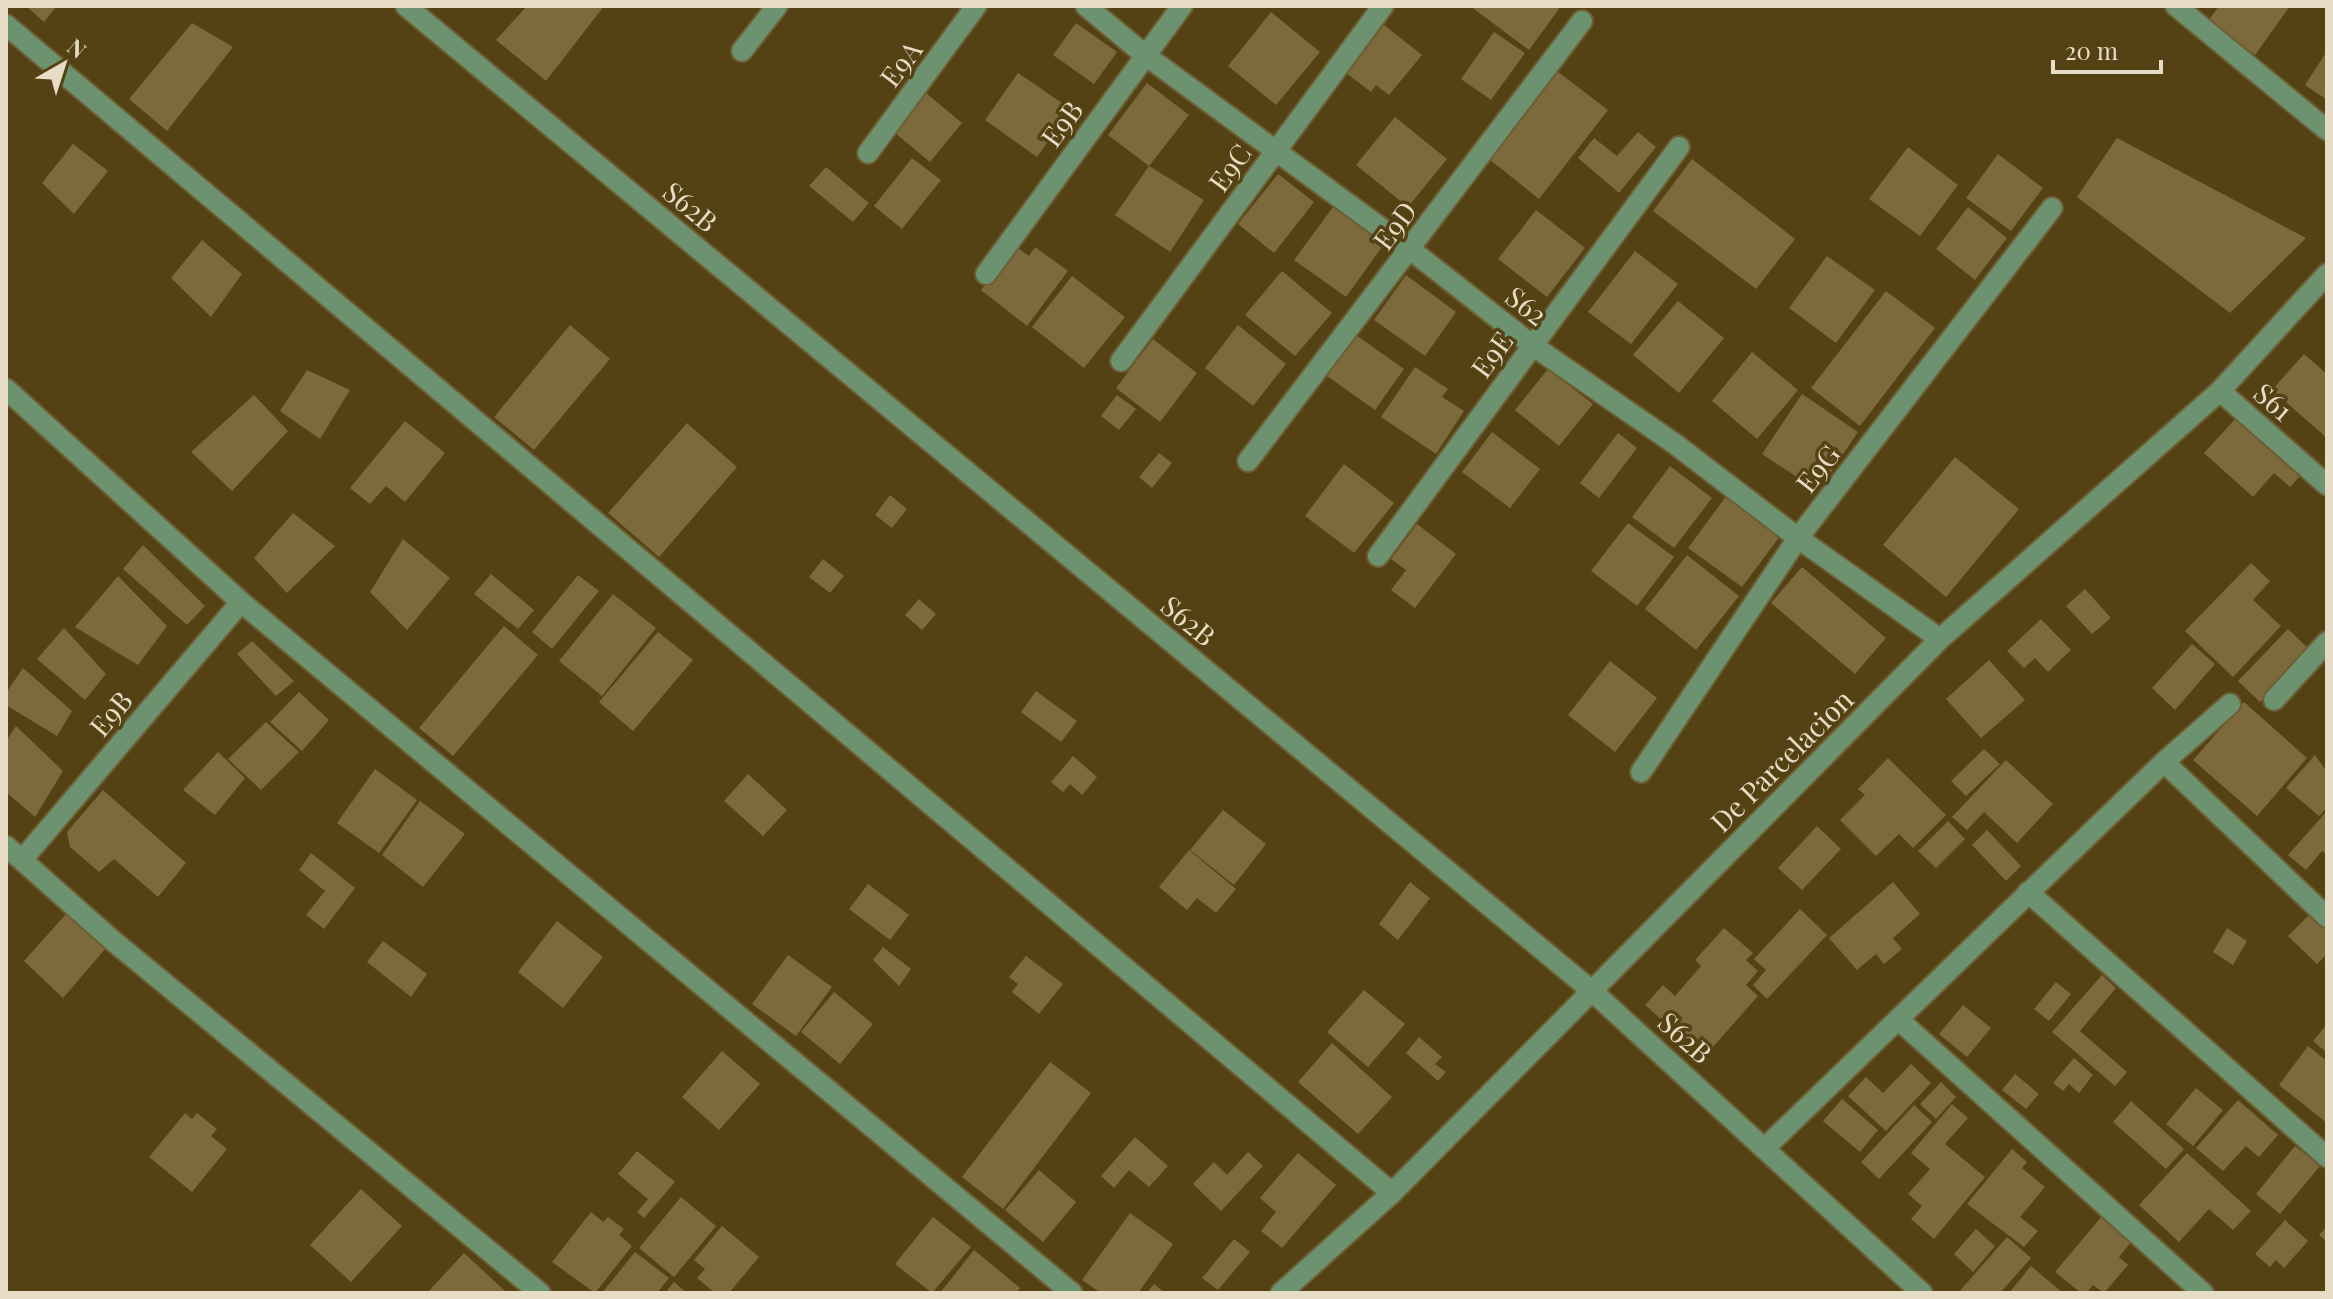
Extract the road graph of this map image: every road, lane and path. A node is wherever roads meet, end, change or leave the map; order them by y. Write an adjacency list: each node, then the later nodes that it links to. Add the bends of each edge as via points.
1 (406, 6): 39 (street, S62B)
2 (777, 6): 10 (street)
3 (976, 6): 15 (street, E9A)
4 (1086, 6): 11 (street, S62)
5 (1182, 6): 11 (street, E9B)
6 (1383, 6): 14 (street, E9C)
7 (2176, 6): 12 (street)
8 (1582, 21): 17 (street, E9D)
9 (6, 25): 43 (street)
10 (742, 51)
11 (1145, 55): 14 (street, S62); 18 (street, E9B)
12 (2327, 130)
13 (1679, 147): 20 (street, E9E)
14 (1276, 151): 17 (street, S62); 21 (street, E9C)
15 (868, 153)
16 (2052, 208): 26 (street, E9G)
17 (1411, 250): 20 (street, S62); 24 (street, E9D)
18 (986, 274)
19 (2327, 274): 23 (street, De Parcelacion)
20 (1532, 345): 26 (street, S62); 27 (street, E9E)
21 (1121, 361)
22 (6, 389): 28 (street)
23 (2220, 391): 25 (street, S61); 29 (street, De Parcelacion)
24 (1248, 461)
25 (2327, 485)
26 (1798, 538): 29 (street, S62); 34 (street, E9G)
27 (1378, 556)
28 (241, 602): 36 (street, E9B); 45 (street)
29 (1940, 639): 39 (street, De Parcelacion)
30 (2327, 642): 31 (street)
31 (2274, 700)
32 (2230, 704): 33 (street)
33 (2164, 762): 37 (street); 38 (street)
34 (1641, 772)
35 (6, 846): 36 (street)
36 (22, 860): 44 (street)
37 (2028, 892): 40 (street); 42 (street)
38 (2327, 917)
39 (1592, 991): 41 (street, S62B); 43 (street, De Parcelacion)
40 (1899, 1020): 41 (street); 48 (street)
41 (1766, 1147): 47 (street, S62B)
42 (2327, 1157)
43 (1392, 1193): 46 (street, De Parcelacion)
44 (540, 1293)
45 (1072, 1293)
46 (1281, 1293)
47 (1922, 1293)
48 (2203, 1293)

